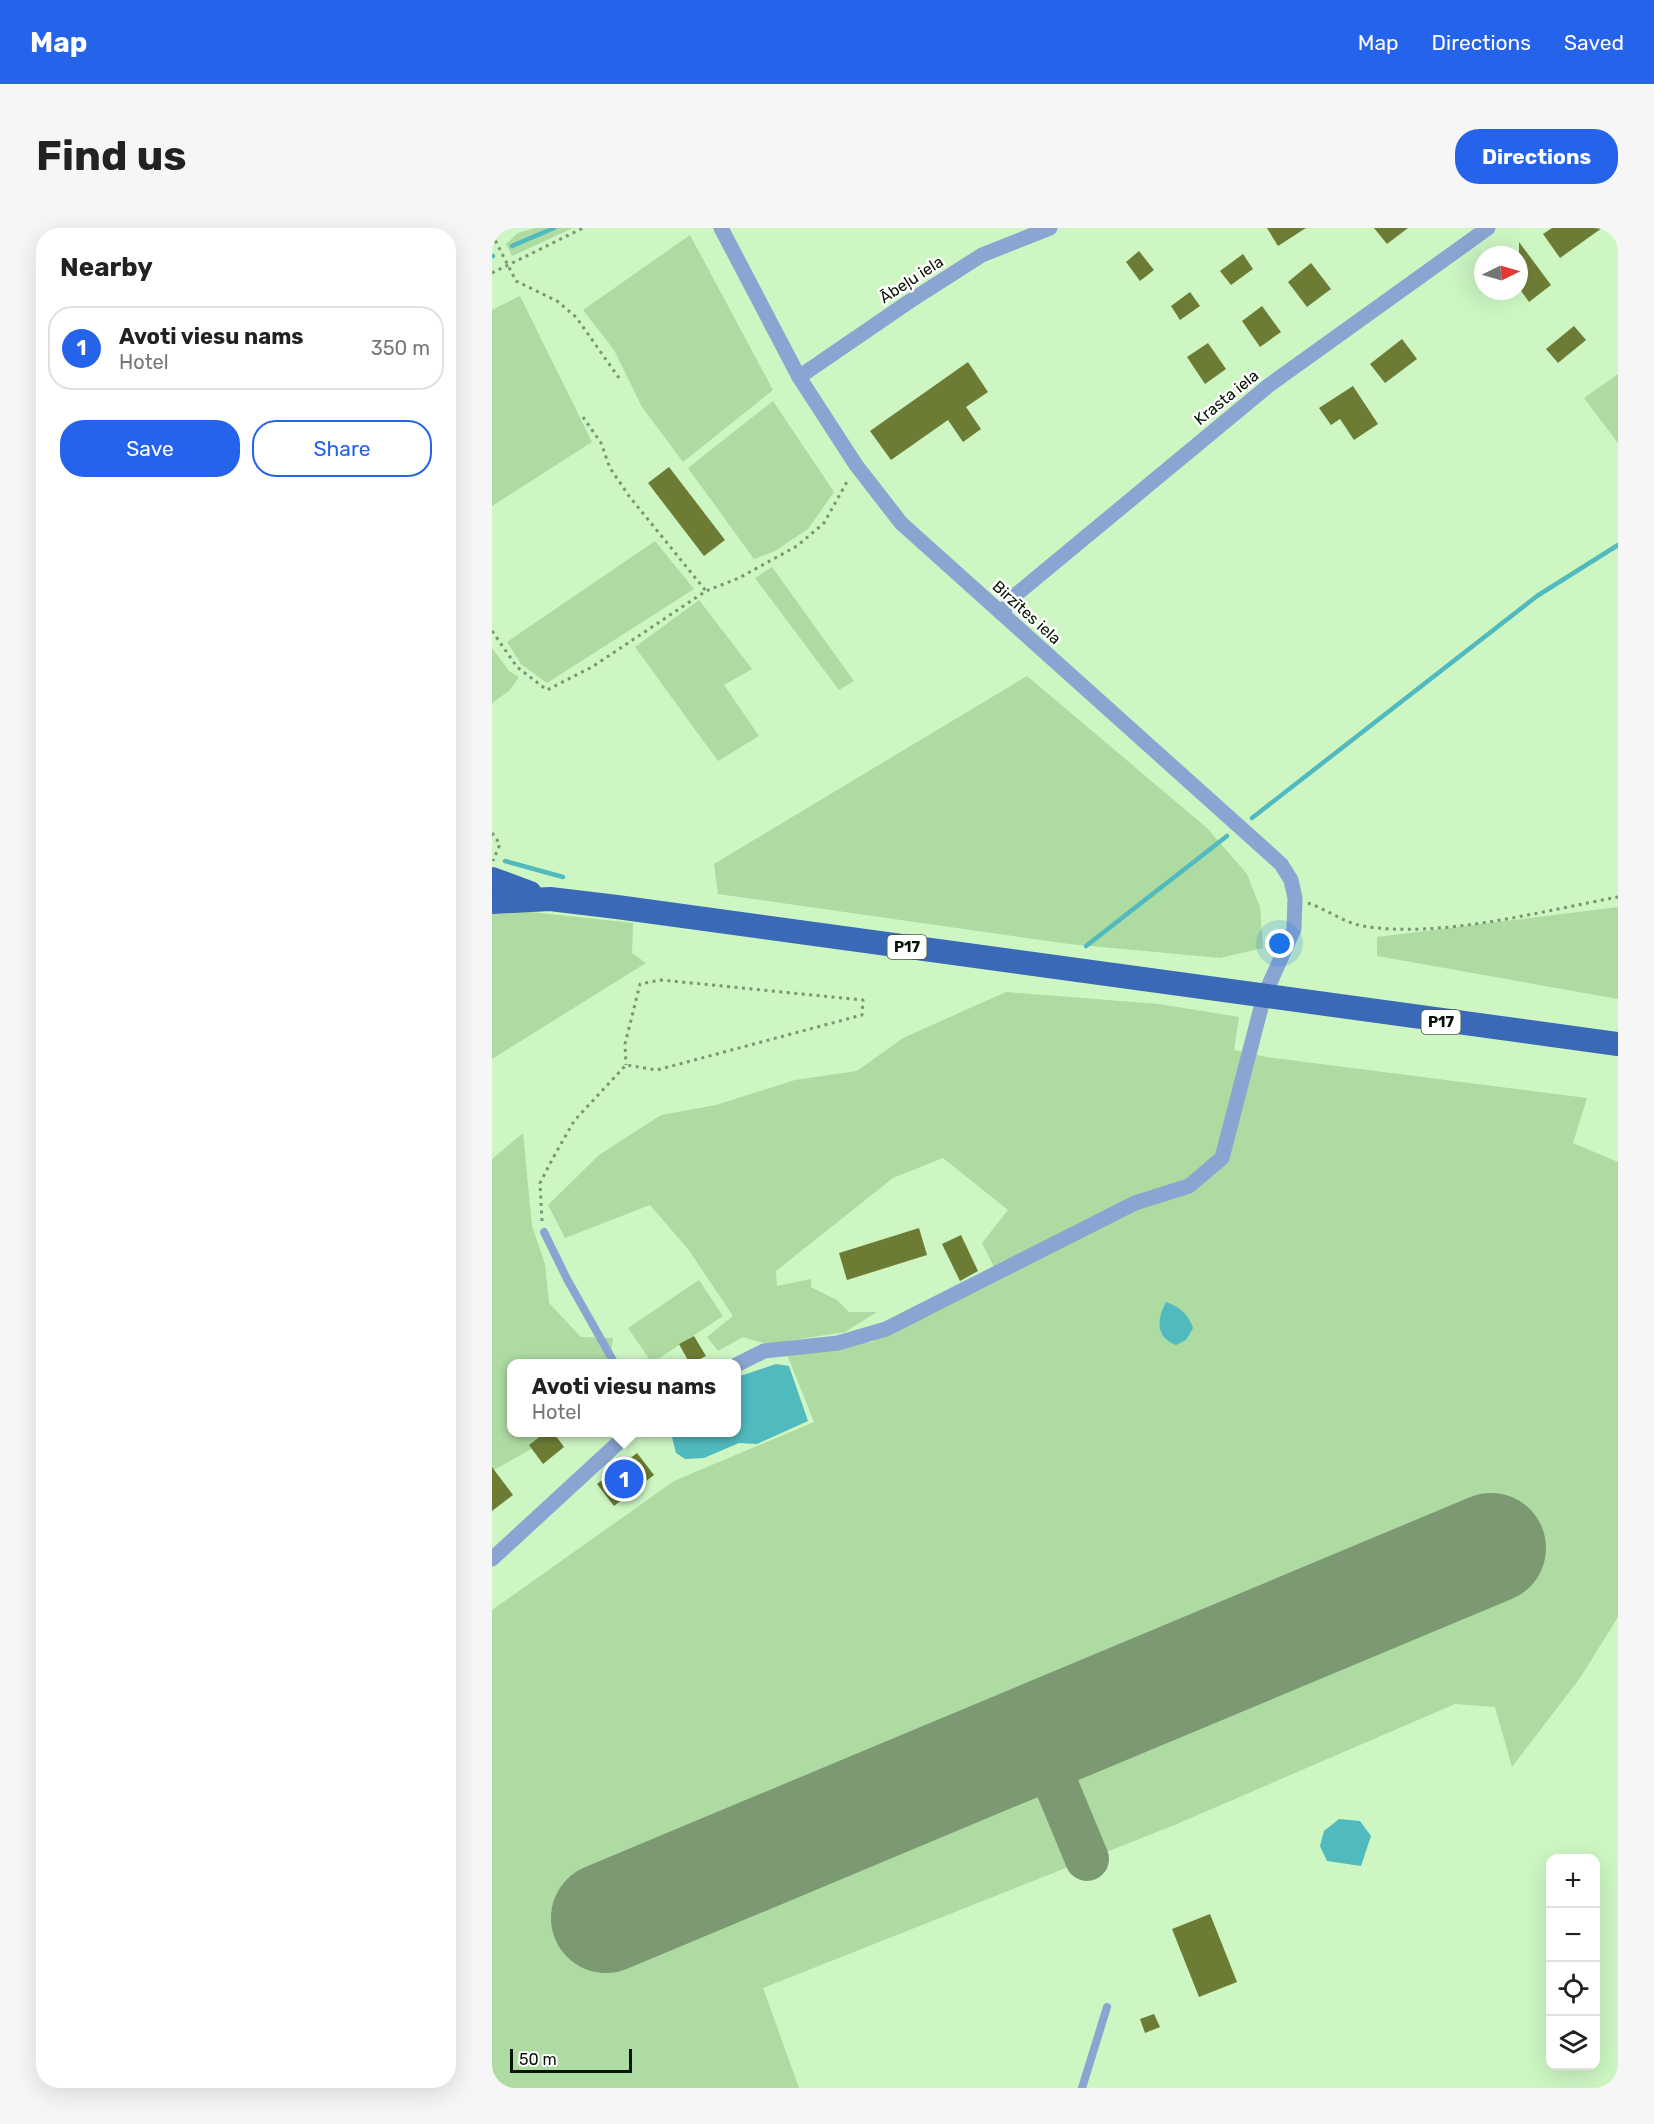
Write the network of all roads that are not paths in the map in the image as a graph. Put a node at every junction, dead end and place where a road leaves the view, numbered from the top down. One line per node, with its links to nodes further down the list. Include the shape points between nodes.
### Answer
1 (721, 228): 4 (street, Birzītes iela)
2 (1050, 228): 4 (street, Ābeļu iela, via 982,255)
3 (1488, 228): 5 (street, Krasta iela, via 1268,386 1018,593)
4 (800, 376): 5 (street, Birzītes iela, via 856,465 901,523)
5 (1001, 613): 9 (street, Birzītes iela, via 1281,864 1291,880 1295,898 1294,929)
6 (492, 879): 7 (main road, P17)
7 (550, 899): 8 (main road, P17); 9 (main road, P17)
8 (492, 902)
9 (1264, 996): 10 (main road, P17); 13 (street, Birzītes iela, via 1222,1158 1189,1186 1135,1203 886,1329 838,1343 764,1351)
10 (1618, 1044)
11 (544, 1232): 12 (lane)
12 (612, 1359)
13 (741, 1362)
14 (625, 1437): 15 (street)
15 (492, 1559)
16 (1107, 2007): 17 (lane)
17 (1082, 2088)

